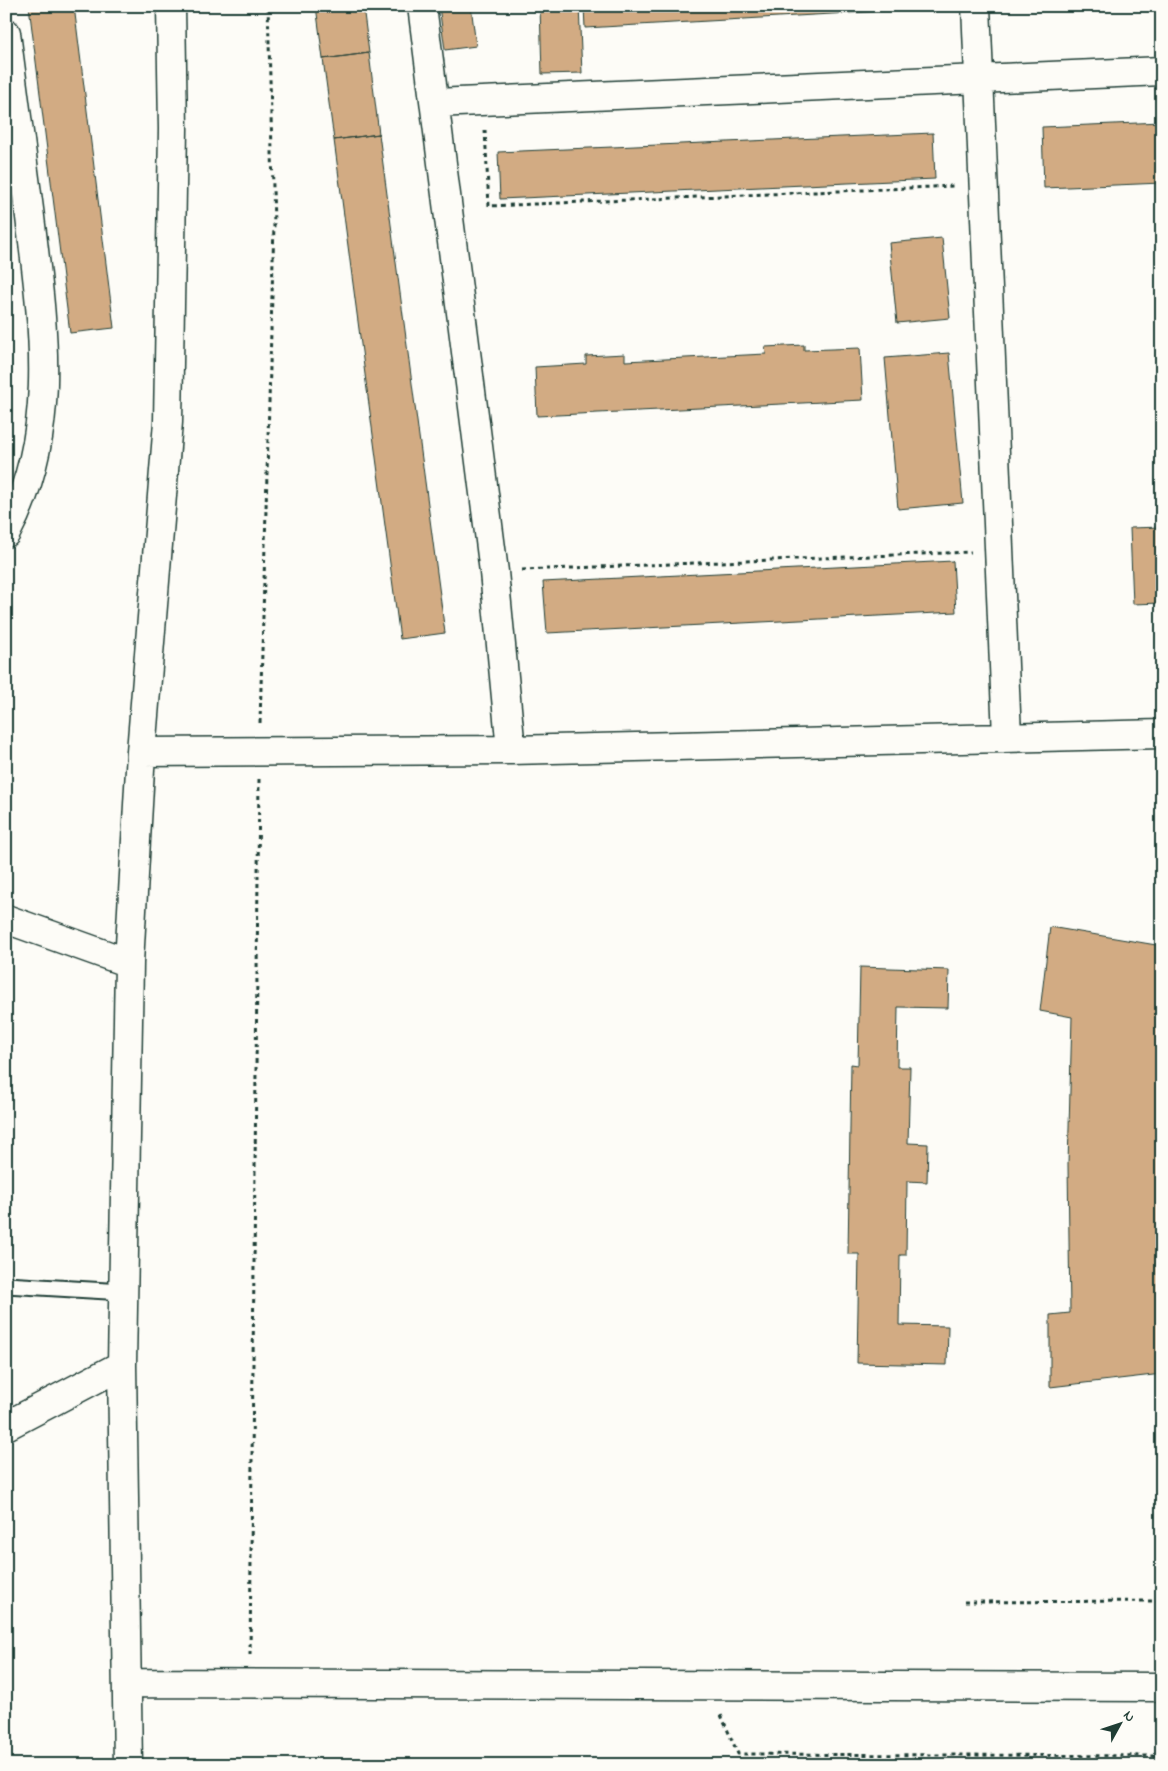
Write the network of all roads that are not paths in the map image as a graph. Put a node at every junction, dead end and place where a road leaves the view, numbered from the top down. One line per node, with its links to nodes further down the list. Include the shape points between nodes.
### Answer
1 (171, 6): 12 (street, via 173,130 168,422)
2 (422, 6): 7 (street)
3 (976, 6): 6 (street)
4 (6, 33): 8 (street, via 44,328 44,381 32,470)
5 (1162, 71): 6 (street)
6 (979, 79): 7 (street); 10 (street)
7 (435, 103): 11 (street, via 494,572)
8 (6, 533)
9 (1162, 734): 10 (street)
10 (1007, 736): 11 (street)
11 (511, 750): 12 (street)
12 (141, 752): 14 (street)
13 (6, 919): 14 (street)
14 (129, 963): 16 (street)
15 (6, 1285): 16 (lane)
16 (124, 1292): 17 (street)
17 (122, 1365): 18 (street); 19 (street)
18 (6, 1426)
19 (129, 1683): 20 (street); 21 (street)
20 (1162, 1687)
21 (128, 1765)

